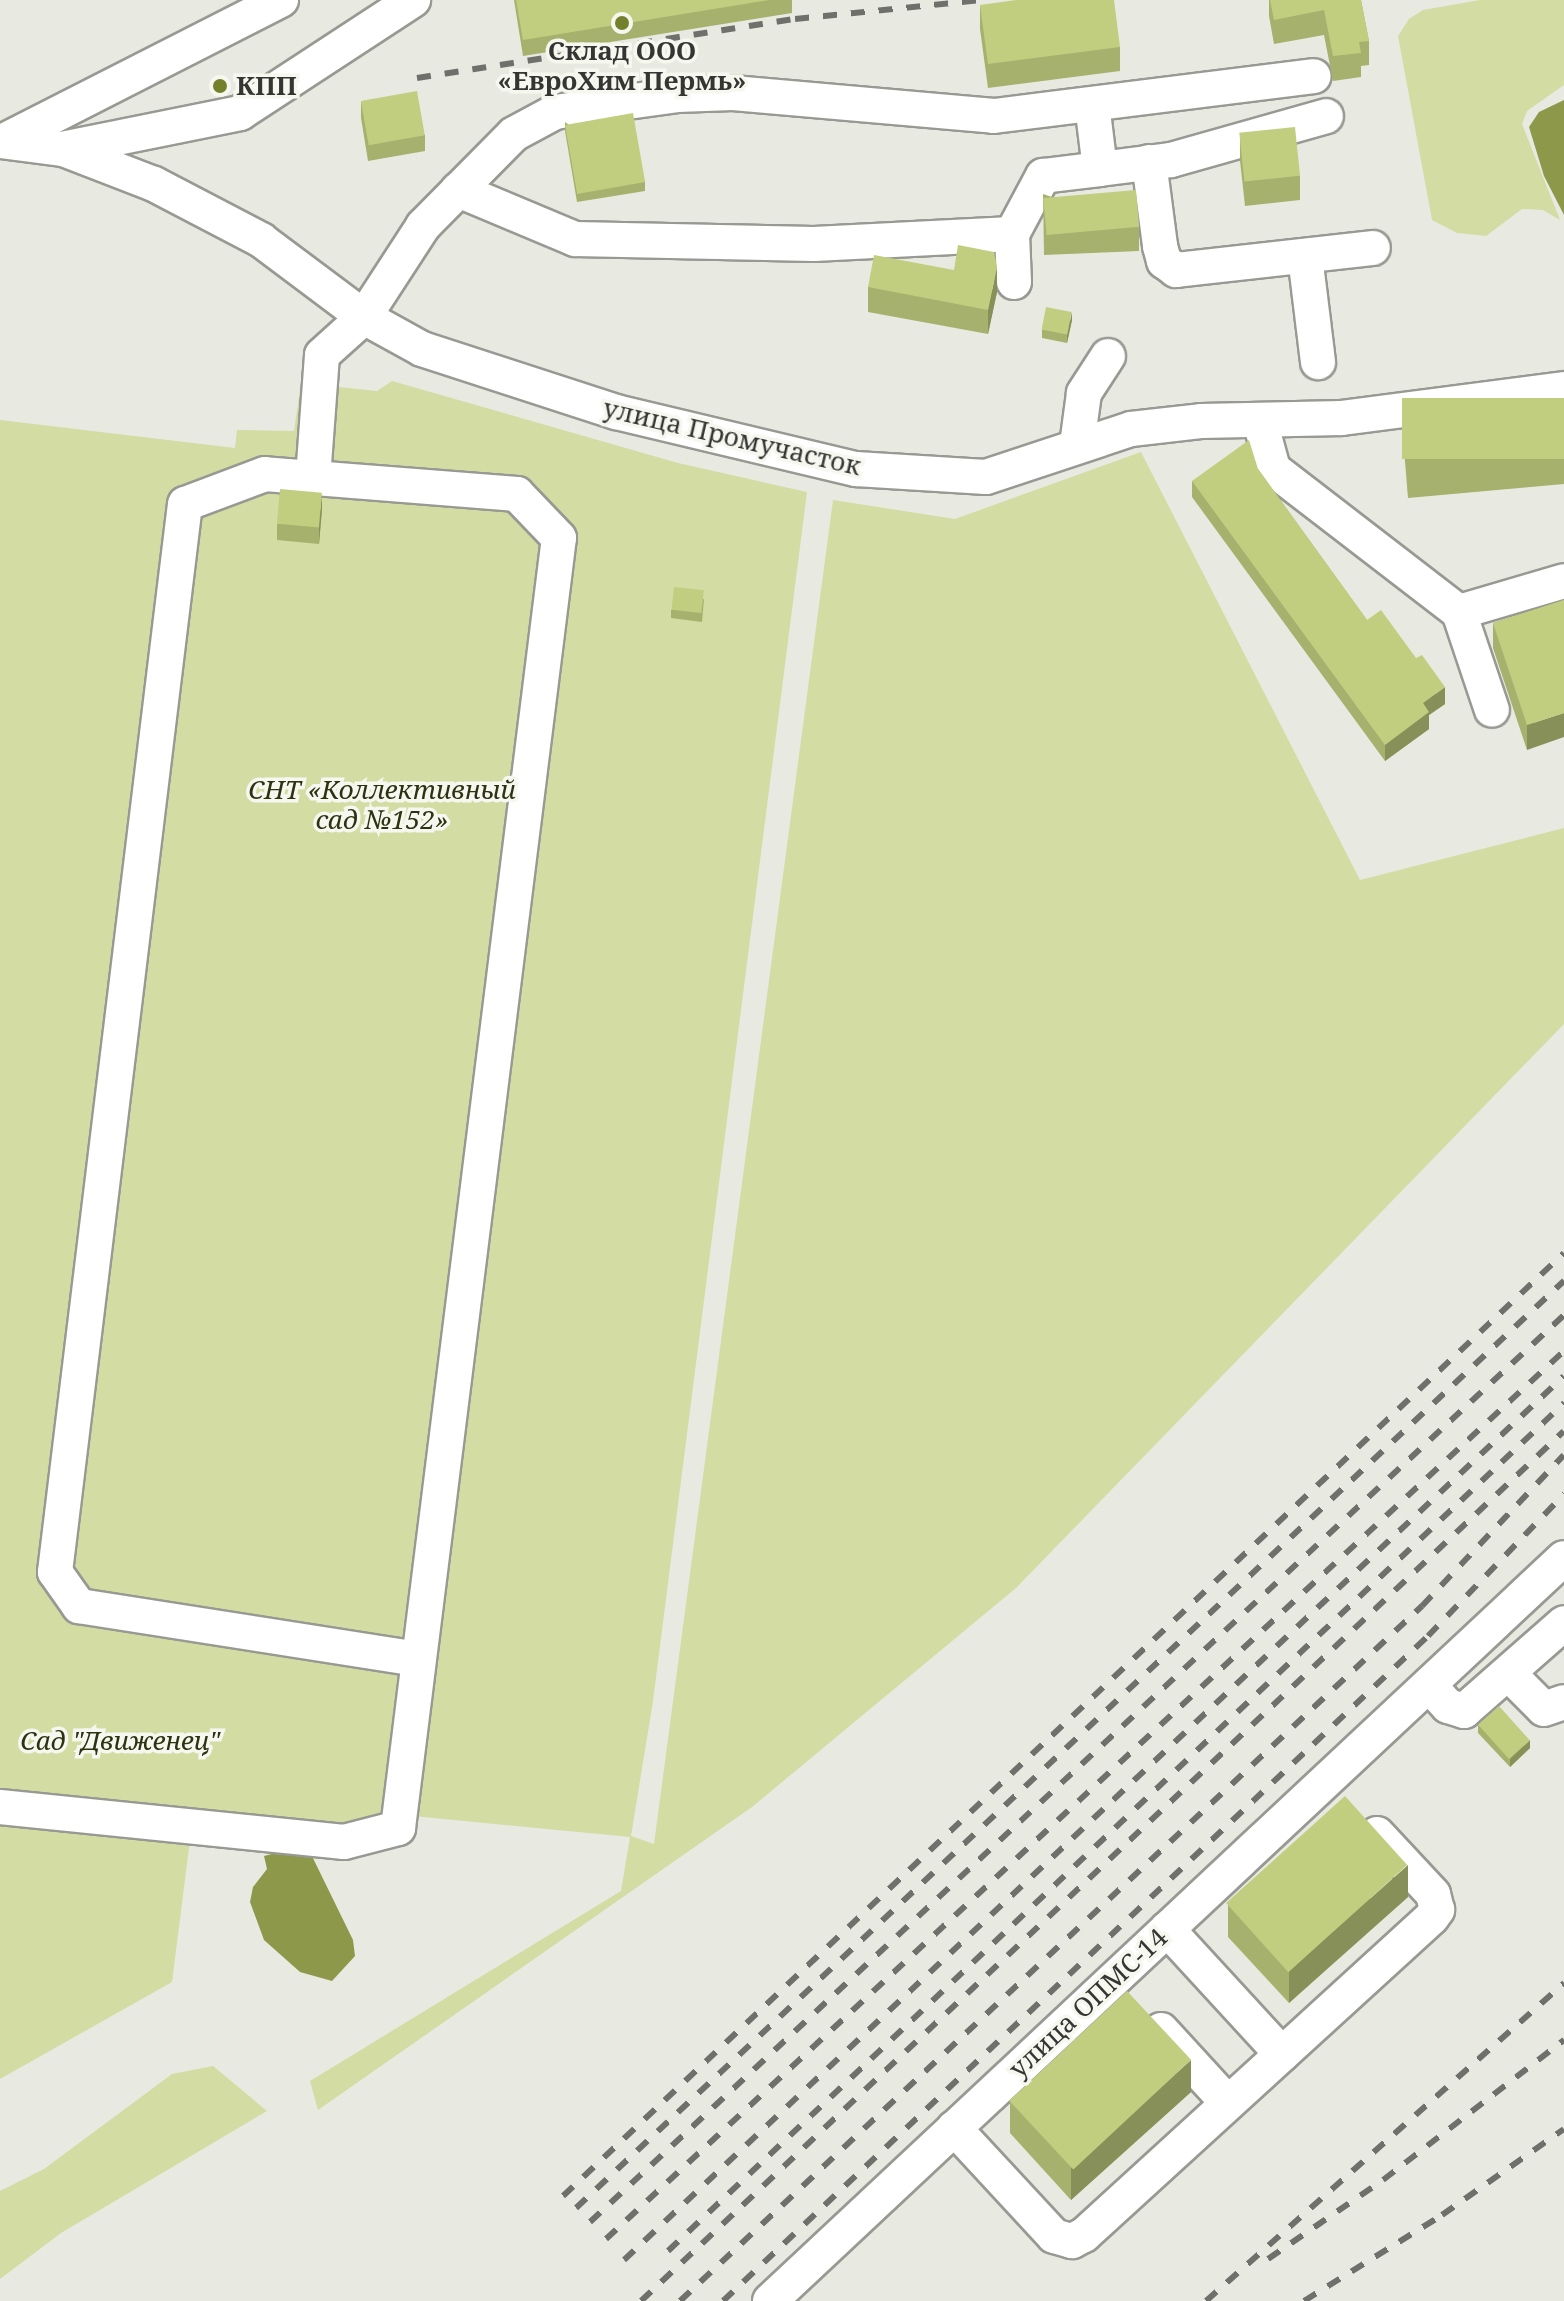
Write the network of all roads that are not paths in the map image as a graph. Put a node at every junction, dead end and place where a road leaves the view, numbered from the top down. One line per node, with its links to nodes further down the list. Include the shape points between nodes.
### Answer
1 (281, 0): 6 (street)
2 (413, 0): 7 (street, via 240,113)
3 (1314, 76): 4 (street)
4 (1092, 104): 9 (street); 10 (street, via 994,116 767,95 677,95 545,117 514,134)
5 (1326, 116): 8 (street)
6 (2, 141): 7 (street, улица Промучасток)
7 (63, 149): 15 (street, улица Промучасток, via 154,184 261,240)
8 (1149, 162): 9 (street); 13 (street, via 1160,246 1164,261 1176,270)
9 (1100, 169): 11 (street, via 1043,176)
10 (458, 190): 11 (street, via 575,239 814,244); 15 (street, via 423,226)
11 (1012, 234): 14 (street)
12 (1373, 248): 13 (street)
13 (1305, 256): 17 (street)
14 (1014, 282)
15 (364, 317): 20 (street, улица Промучасток, via 422,349 616,412 813,462 921,477 986,477); 21 (street, via 322,355)
16 (1108, 356): 20 (street, via 1084,393)
17 (1318, 362)
18 (1564, 389): 19 (street, улица Промучасток, via 1342,418)
19 (1260, 421): 20 (street, улица Промучасток, via 1167,423); 23 (street, via 1273,469)
20 (1077, 445)
21 (313, 478): 27 (street, via 517,494 559,538); 27 (street, via 265,474 185,504 55,1572 79,1606)
22 (1564, 581): 23 (street)
23 (1459, 612): 24 (street)
24 (1492, 710)
25 (1564, 1558): 29 (street, улица ОПМС-14)
26 (1564, 1623): 28 (street)
27 (416, 1659): 32 (street, via 398,1828 344,1842)
28 (1509, 1674): 29 (street, via 1464,1711); 30 (street, via 1544,1709)
29 (1418, 1696): 31 (street, улица ОПМС-14)
30 (1564, 1702)
31 (1345, 1799): 33 (street, улица ОПМС-14); 35 (street, via 1433,1894 1437,1910)
32 (0, 1807)
33 (1167, 1929): 34 (street, улица ОПМС-14); 35 (street)
34 (1114, 1979): 36 (street); 37 (street, улица ОПМС-14)
35 (1282, 2054): 36 (street)
36 (1228, 2103): 37 (street, via 1072,2241 1054,2236)
37 (954, 2128): 38 (street, улица ОПМС-14)
38 (770, 2301)

